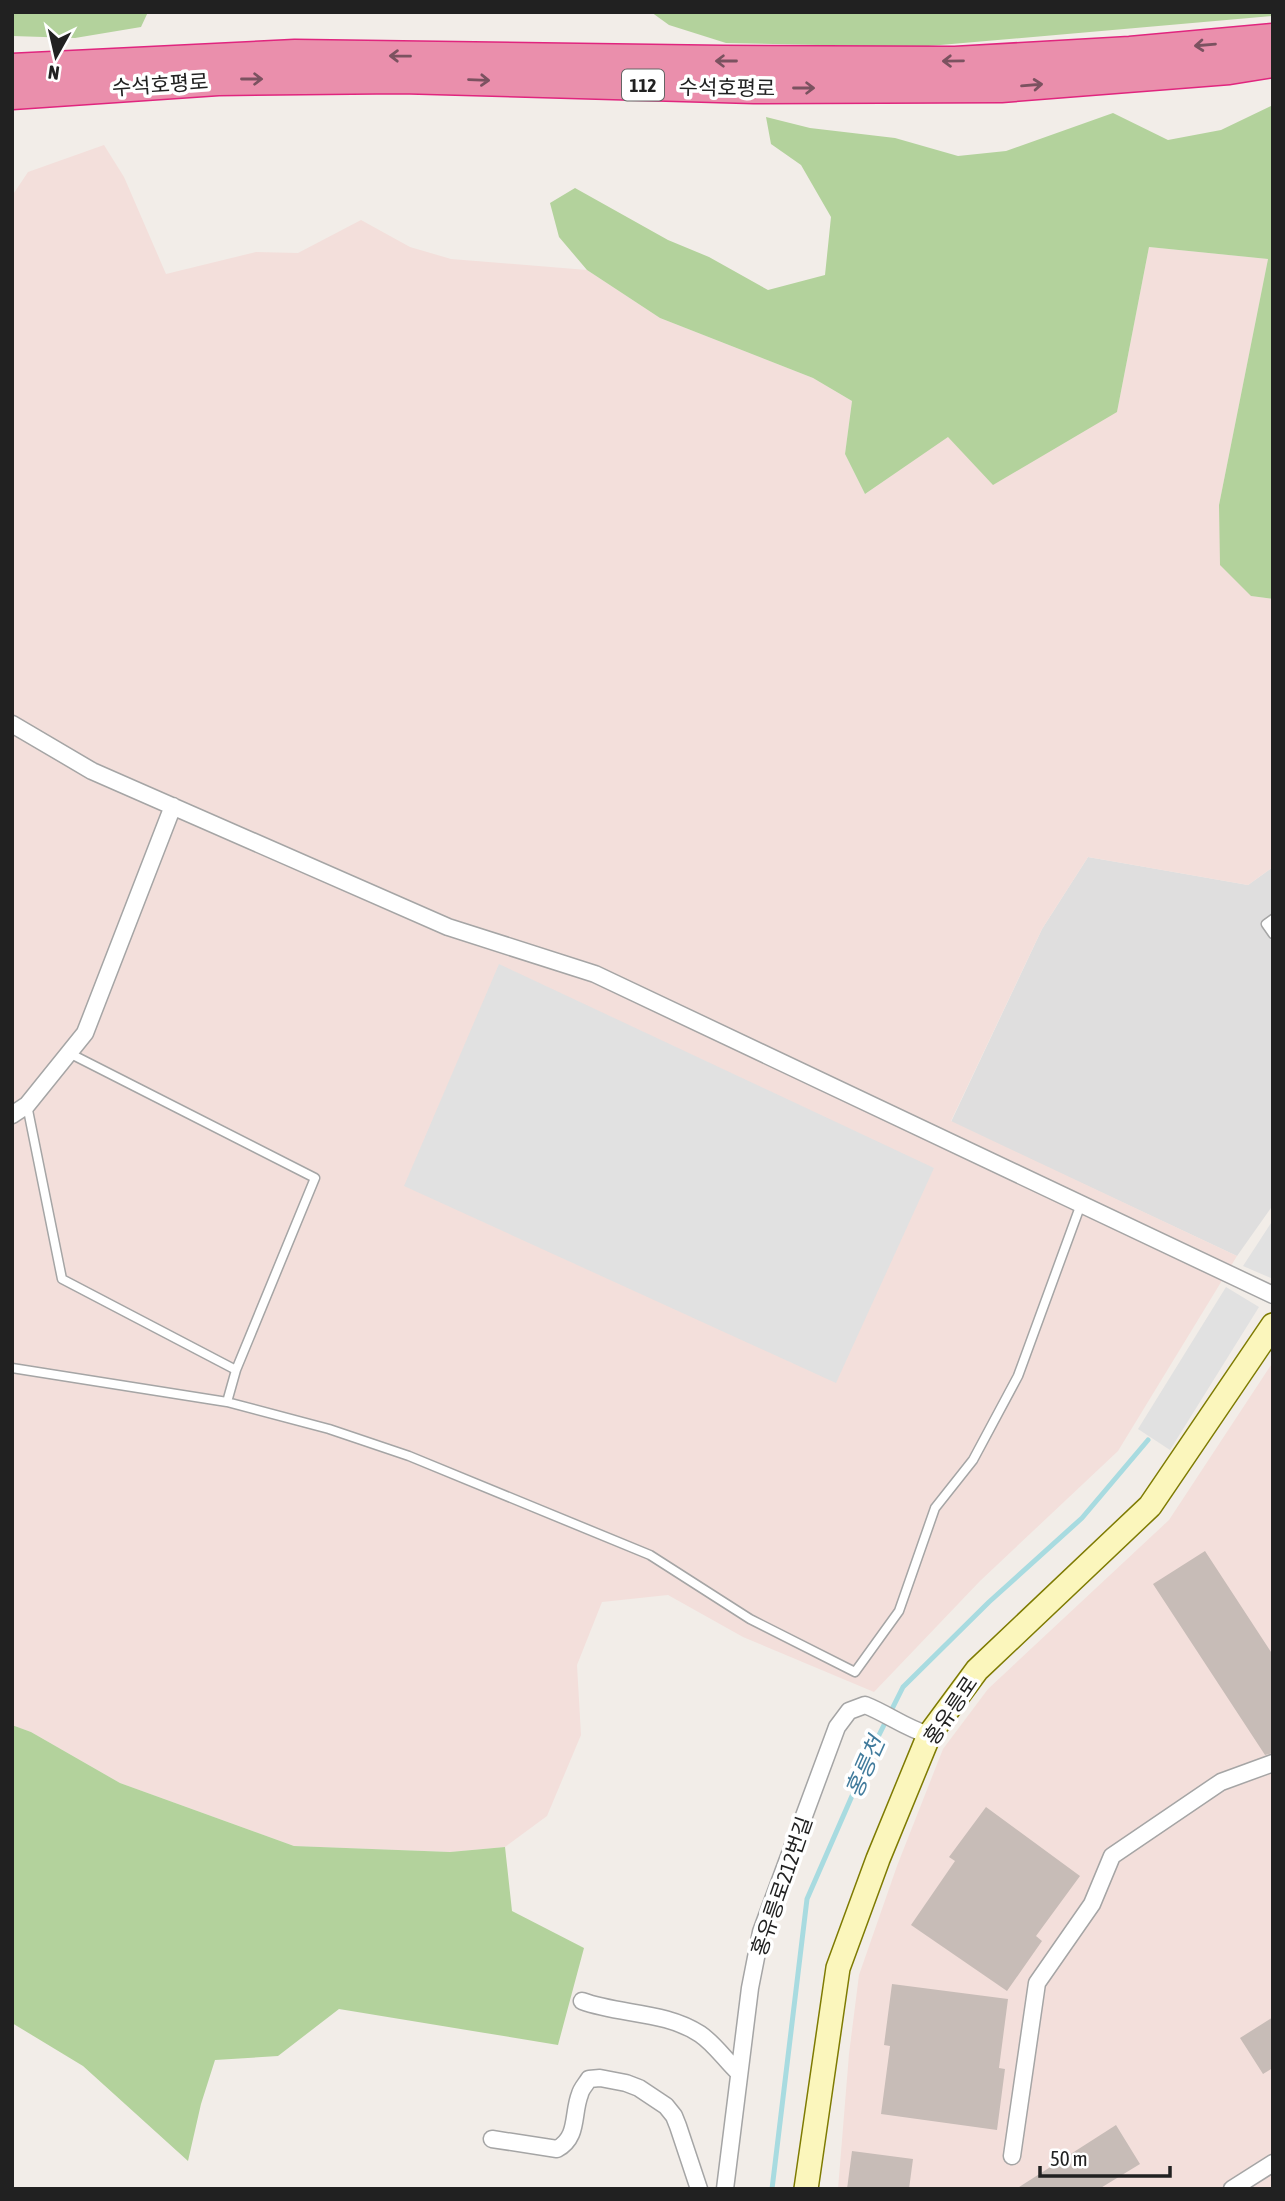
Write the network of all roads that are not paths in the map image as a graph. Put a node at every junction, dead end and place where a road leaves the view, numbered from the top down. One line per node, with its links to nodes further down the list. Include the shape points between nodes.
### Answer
1 (1273, 39): 3 (highway, 수석호평로 / 112, one-way to 3, via 955,62 295,55)
2 (1273, 62): 4 (highway, 수석호평로 / 112, one-way to 2, via 218,80 388,78 754,88 1001,88)
3 (12, 69)
4 (12, 94)
5 (12, 724): 6 (street, via 92,771)
6 (173, 807): 9 (street, via 85,1033); 12 (street, via 449,927 595,974)
7 (1273, 919): 8 (lane, via 1266,924)
8 (1273, 934)
9 (69, 1053): 10 (street); 16 (lane, via 315,1178)
10 (27, 1105): 11 (street); 16 (lane, via 62,1279)
11 (12, 1115)
12 (1081, 1204): 13 (street); 17 (lane, via 1018,1376 972,1460 935,1508 899,1611 855,1672 750,1619 650,1555 410,1456)
13 (1272, 1295)
14 (1273, 1325): 18 (street, 홍유릉로, via 1150,1506 977,1670)
15 (12, 1368): 17 (lane)
16 (236, 1370): 17 (lane)
17 (227, 1402)
18 (929, 1735): 21 (street, 홍유릉로212번길, via 865,1705 843,1717 837,1727 761,1932); 27 (street, 홍유릉로, via 838,1968)
19 (1273, 1763): 23 (street, via 1221,1782 1112,1856 1092,1904 1037,1983)
20 (582, 2001): 21 (street, via 688,2028)
21 (739, 2073): 26 (street, 홍유릉로212번길)
22 (492, 2139): 25 (street, via 557,2149 571,2135 580,2092 589,2080 600,2077 626,2083 657,2098 674,2116)
23 (1012, 2156)
24 (1273, 2163): 28 (street)
25 (699, 2189)
26 (725, 2189)
27 (806, 2189)
28 (1233, 2189)

